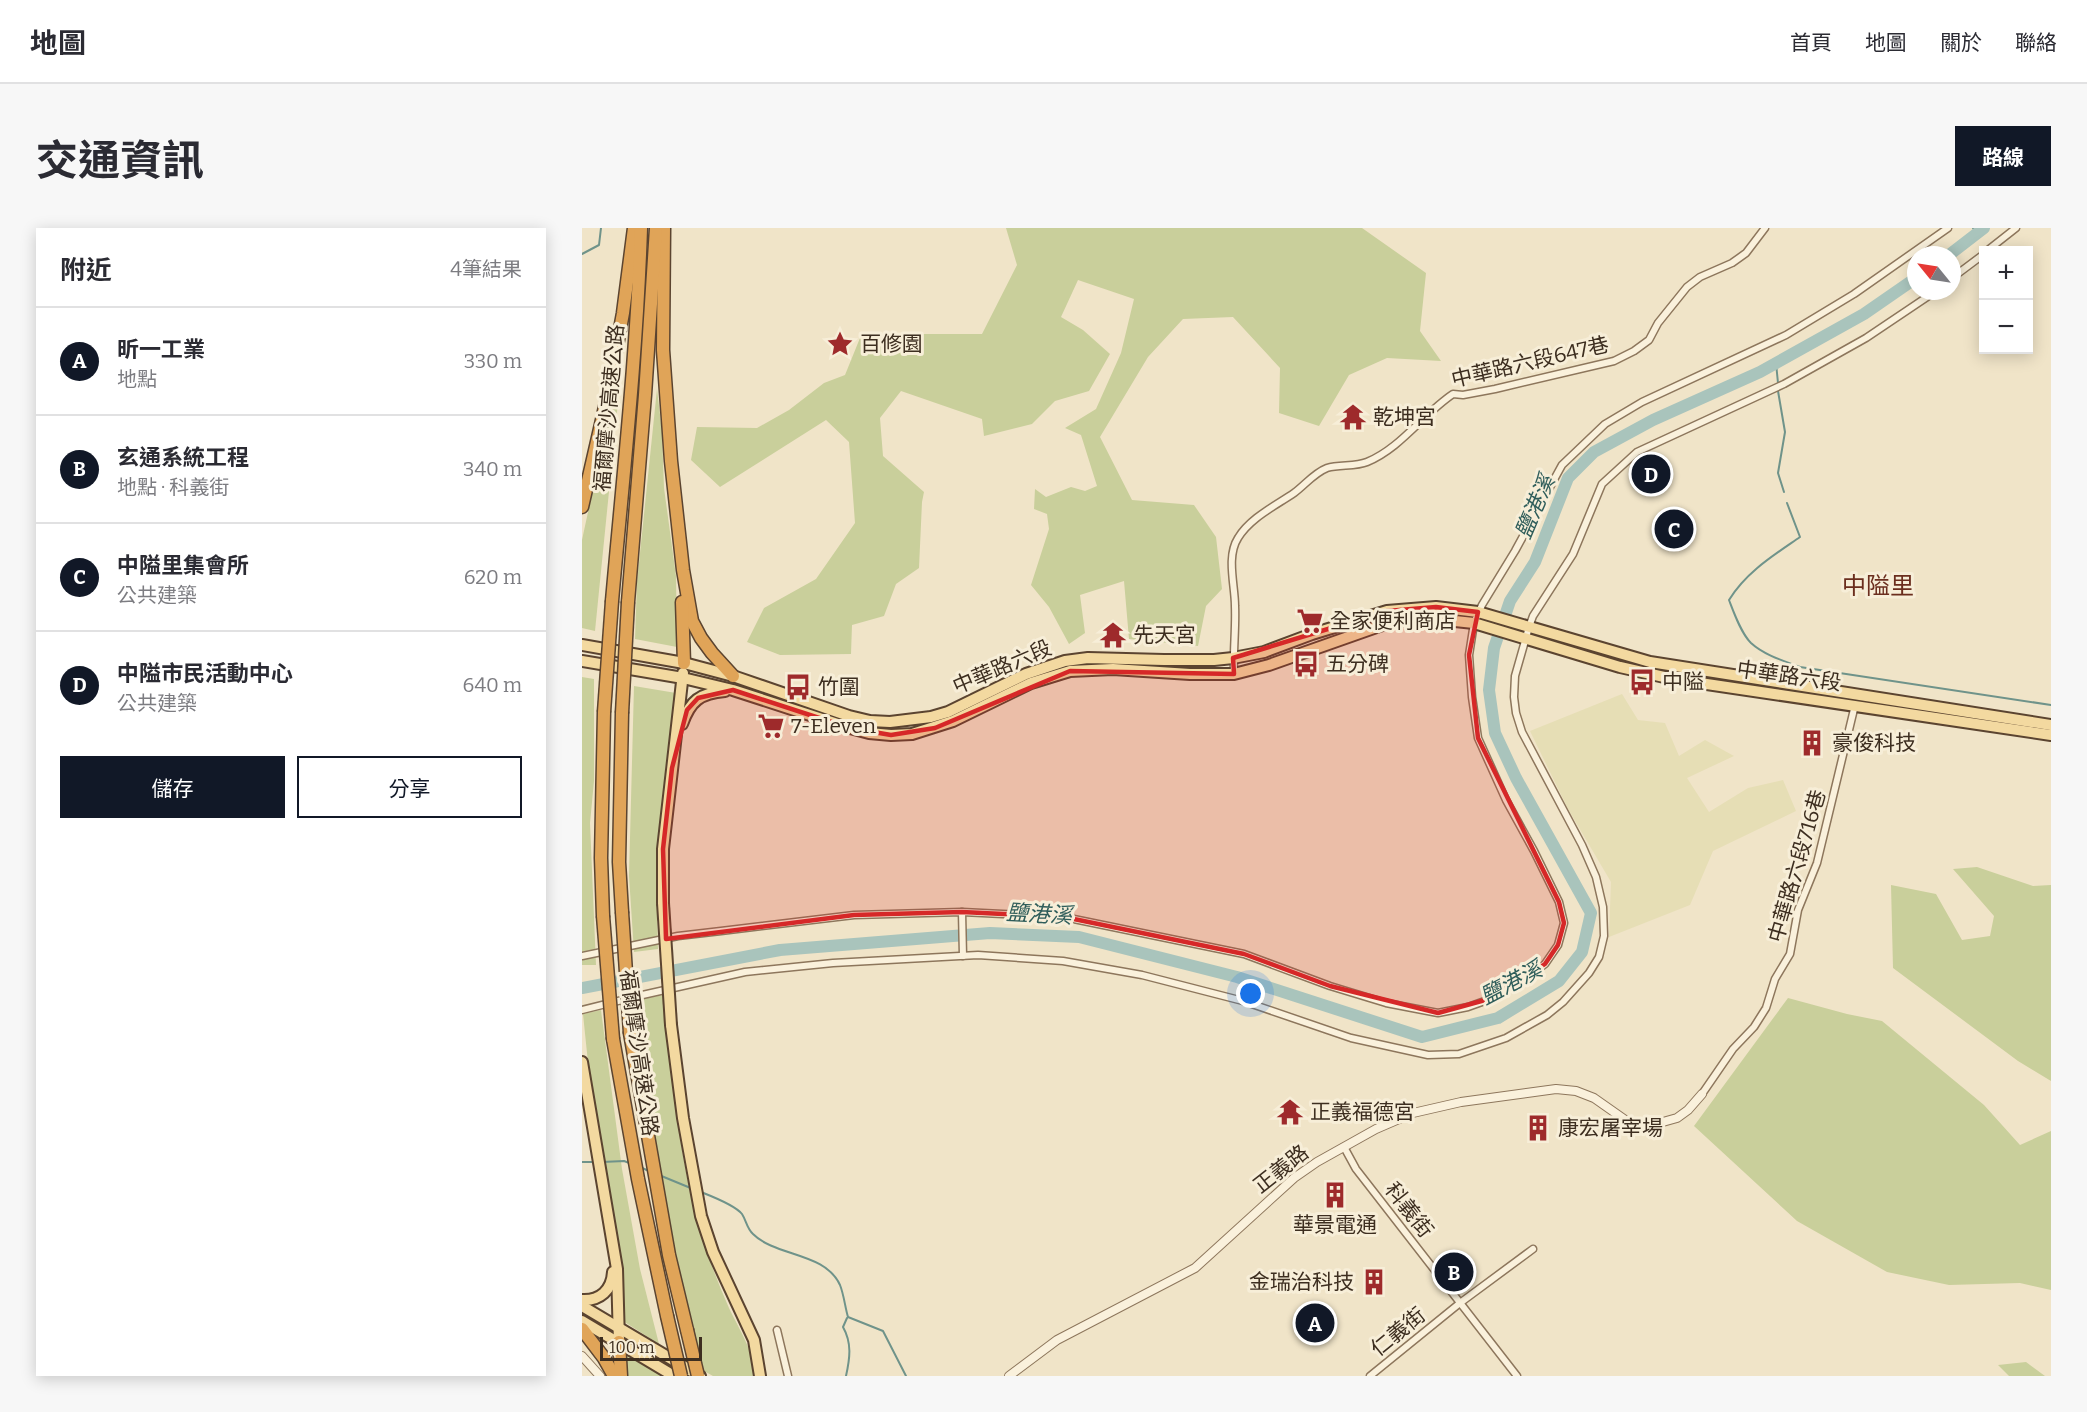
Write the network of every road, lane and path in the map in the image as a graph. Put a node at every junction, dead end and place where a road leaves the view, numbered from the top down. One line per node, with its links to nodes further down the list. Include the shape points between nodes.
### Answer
1 (634, 228): 12 (highway, via 621,325)
2 (641, 228): 53 (highway, 福爾摩沙高速公路, bridge, via 604,712 603,916 613,1039)
3 (656, 228): 54 (highway, 福爾摩沙高速公路, bridge, via 628,602 619,862 630,1033 669,1255)
4 (664, 228): 13 (highway, via 663,350)
5 (1765, 228): 19 (street, 中華路六段647巷, via 1746,253 1687,287 1649,340 1634,351 1614,361 1463,395 1452,394 1387,450 1366,463 1318,472 1265,512 1245,529 1233,548)
6 (1948, 228): 14 (street, via 1854,294 1786,335 1642,402 1605,424 1562,465)
7 (2016, 228): 8 (street)
8 (1993, 246)
9 (1979, 257): 10 (street)
10 (1961, 271)
11 (1922, 300): 16 (street, via 1866,338 1784,384 1636,452 1602,484 1573,554)
12 (582, 507)
13 (683, 570): 21 (highway); 23 (highway, via 692,621 712,653)
14 (1478, 612): 15 (street); 16 (main road, 中華路六段); 19 (main road, 中華路六段, via 1437,607 1387,611 1264,652)
15 (1474, 623): 17 (main road, 中華路六段); 22 (main road, 中華路六段, via 1426,618 1391,622); 30 (street, via 1469,655 1478,738 1558,902 1564,923 1558,945 1545,964 1496,997 1438,1012 1386,1003 1244,954 1064,917)
16 (1529, 627): 17 (street); 26 (main road, 中華路六段, via 1650,662)
17 (1525, 638): 26 (main road, 中華路六段, via 1650,674); 32 (street, via 1515,676 1516,713 1532,753 1596,877 1604,936 1599,957 1563,1002 1506,1038 1459,1054 1428,1055 1351,1038 1242,1001 1142,975 1063,961)
18 (582, 645): 21 (main road, 中華路六段)
19 (1233, 658): 22 (street, 中華路六段647巷); 23 (main road, 中華路六段, via 1065,661 1026,674 948,712 890,722 849,716)
20 (582, 661): 24 (main road, 中華路六段)
21 (684, 663): 23 (main road, 中華路六段); 24 (main road)
22 (1234, 674): 25 (main road, 中華路六段, via 1070,671 1031,683 935,728 891,735 850,728)
23 (733, 676)
24 (683, 678): 25 (main road, 中華路六段); 29 (main road)
25 (733, 690): 29 (main road, via 698,698 687,710)
26 (1856, 700): 27 (main road, 中華路六段); 28 (main road, 中華路六段); 35 (street, 中華路六段716巷, via 1816,863 1798,910 1790,954 1754,1028 1733,1049)
27 (2051, 725)
28 (2051, 735)
29 (672, 768): 47 (main road, bridge, via 663,849 663,903 671,1025 683,1119 701,1216)
30 (962, 912): 31 (street, via 854,915 678,936); 32 (street)
31 (582, 956)
32 (963, 956): 33 (street, via 745,972)
33 (582, 1010)
34 (582, 1062): 37 (main road)
35 (1702, 1094): 36 (street, 正義路, via 1677,1118 1645,1127 1631,1124 1594,1098 1576,1091 1556,1089 1461,1102 1413,1113)
36 (1344, 1147): 40 (street, 科義街, via 1356,1169); 58 (street, 正義路, via 1294,1178 1195,1268 1056,1340)
37 (610, 1227): 39 (main road, via 612,1279 606,1292); 43 (main road, via 617,1269)
38 (1533, 1249): 40 (street, 仁義街)
39 (582, 1300)
40 (1460, 1303): 59 (street, 仁義街); 60 (street, 科義街)
41 (582, 1305): 43 (main road)
42 (582, 1321): 46 (main road)
43 (619, 1326): 46 (main road); 54 (main road)
44 (582, 1329): 50 (highway)
45 (777, 1330): 57 (street)
46 (619, 1342): 51 (highway); 52 (main road)
47 (754, 1344): 55 (main road); 56 (main road)
48 (582, 1356): 49 (street)
49 (600, 1376)
50 (614, 1376)
51 (621, 1376)
52 (674, 1376)
53 (681, 1376)
54 (699, 1376)
55 (760, 1376)
56 (765, 1376)
57 (788, 1376)
58 (1009, 1376)
59 (1370, 1376)
60 (1517, 1376)

